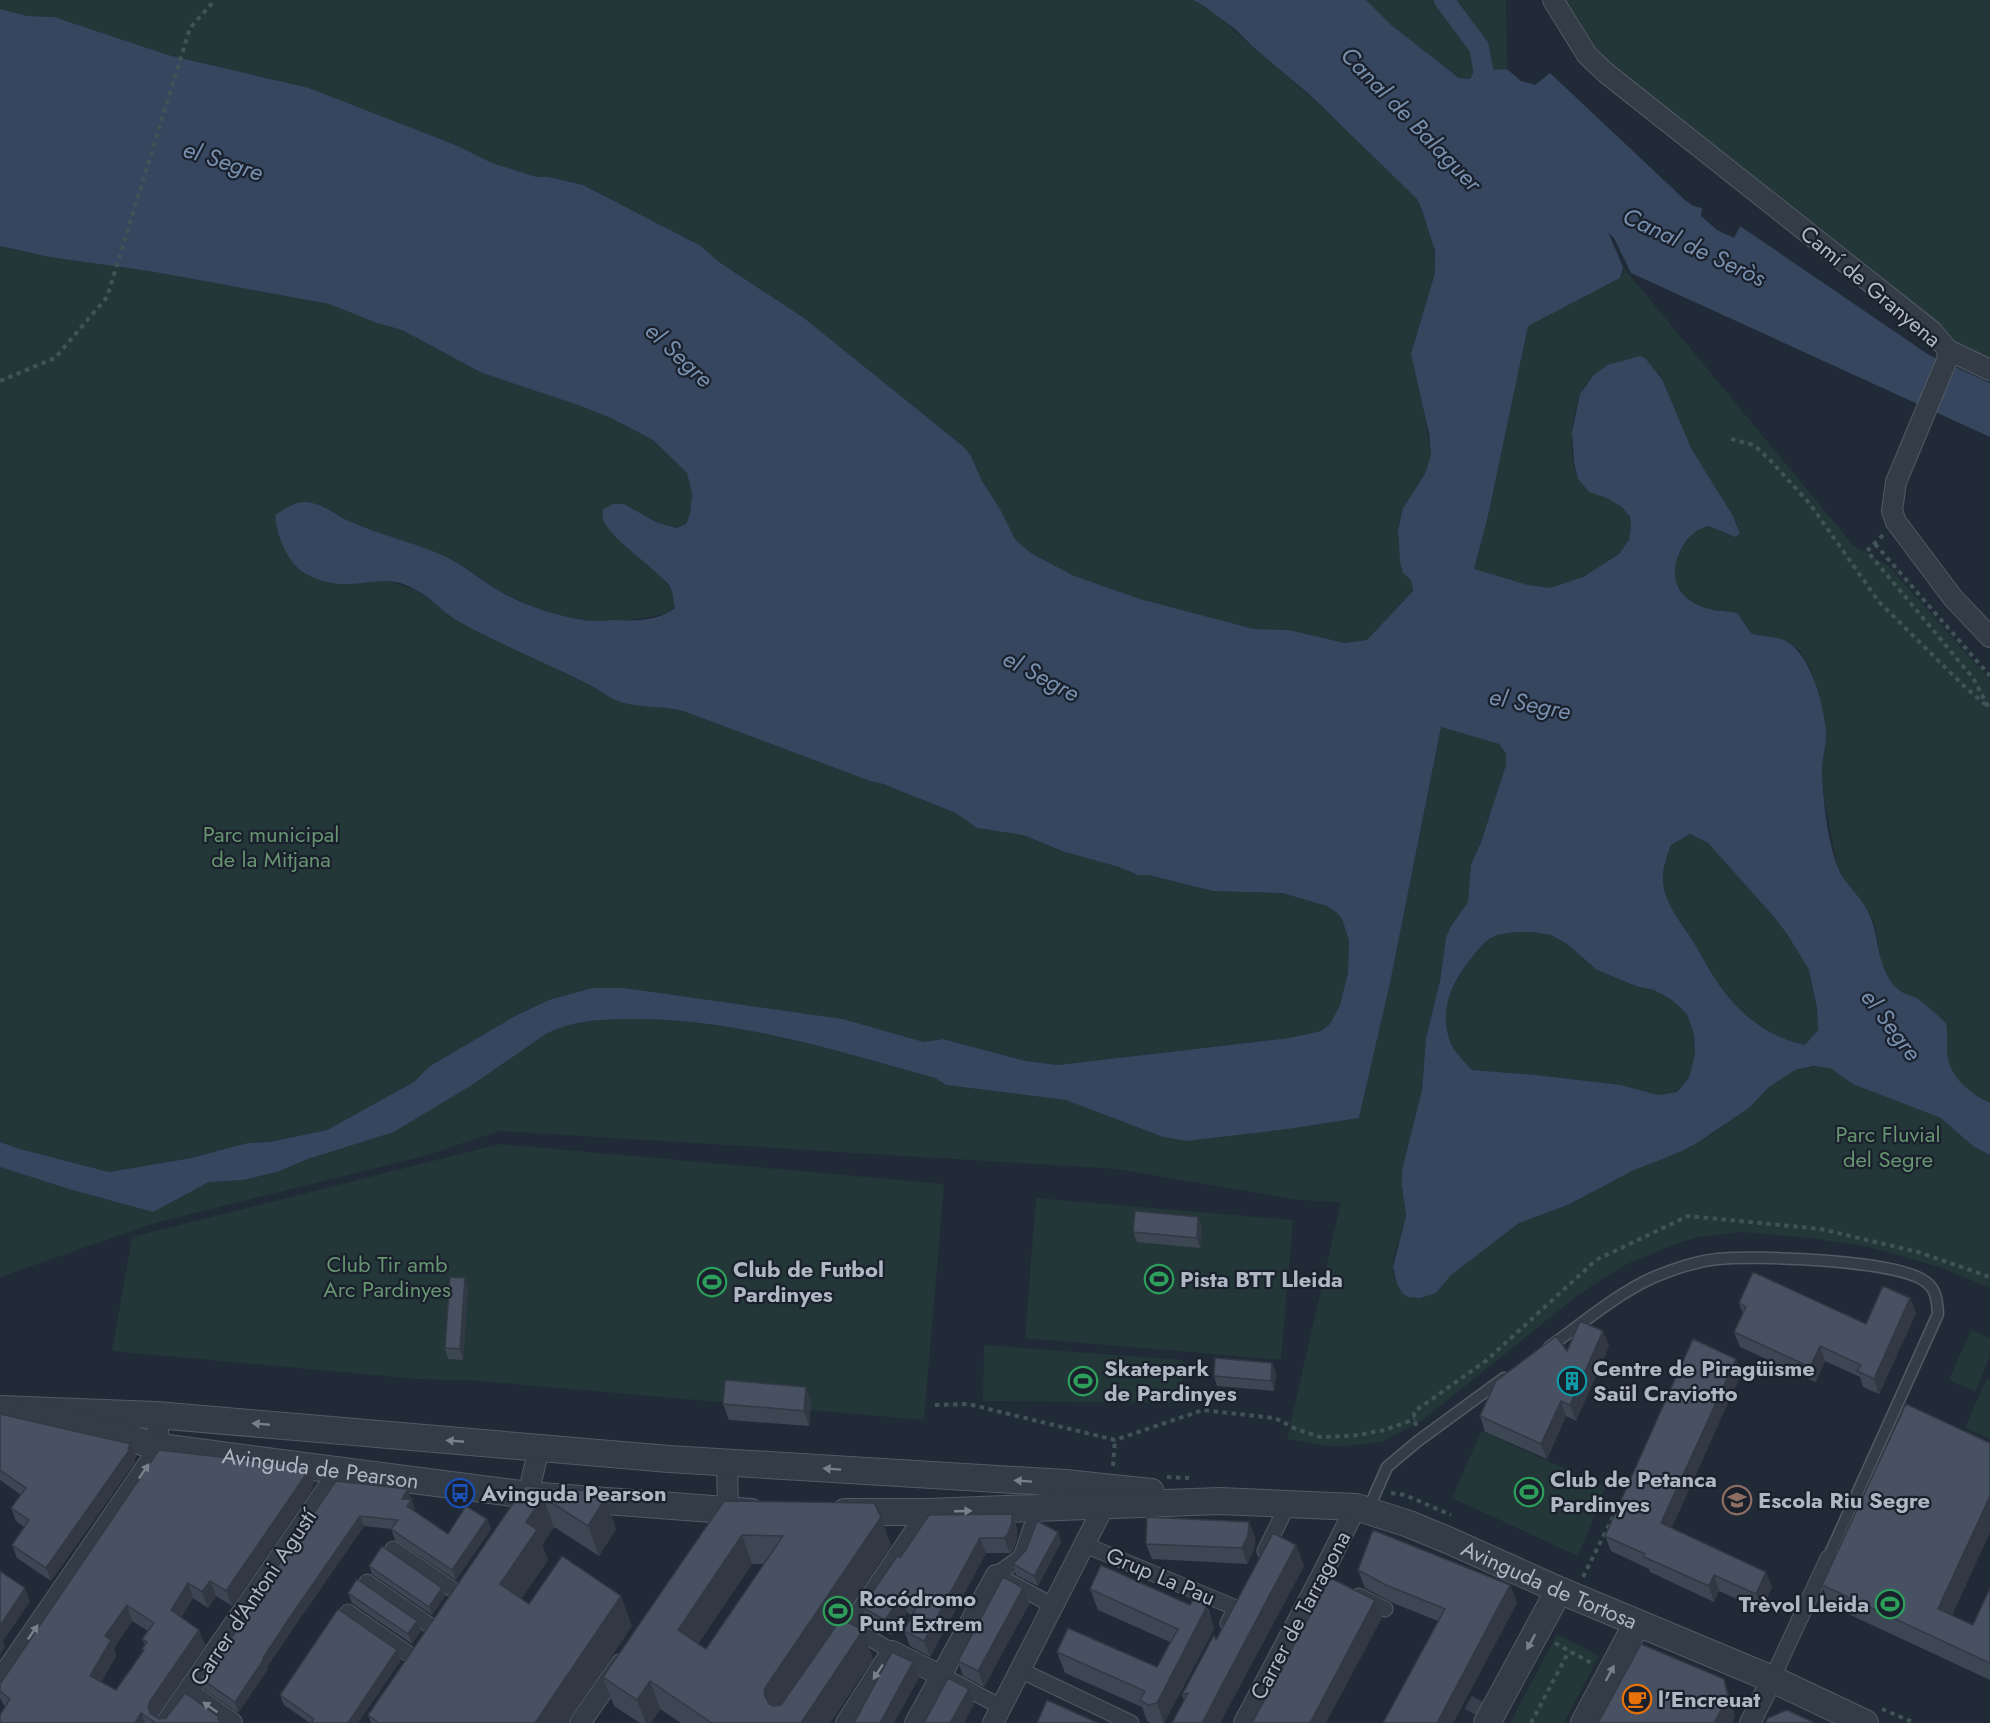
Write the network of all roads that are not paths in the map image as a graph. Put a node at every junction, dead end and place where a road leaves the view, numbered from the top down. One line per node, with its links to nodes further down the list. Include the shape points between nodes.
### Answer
1 (1553, 0): 2 (street, Camí de Granyena, via 1587,55 1606,74 1932,331)
2 (1947, 355): 3 (street); 4 (street, Camí de Granyena, via 1896,482 1892,511 1896,522 1953,598)
3 (1990, 370)
4 (1990, 637)
5 (1536, 1356): 29 (lane, via 1652,1278 1716,1259 1839,1261 1893,1270 1928,1283 1937,1296 1938,1314)
6 (1517, 1369): 20 (lane, via 1387,1467)
7 (0, 1409): 8 (street, Avinguda de Pearson)
8 (27, 1410): 9 (street, Avinguda de Pearson); 10 (street, Avinguda de Pearson)
9 (156, 1415): 10 (street); 11 (street, Avinguda de Pearson, one-way to 9)
10 (160, 1447): 13 (street, Avinguda de Pearson); 51 (street, one-way to 10)
11 (539, 1448): 12 (street, Avinguda de Pearson); 17 (street)
12 (727, 1462): 14 (street, Avinguda de Pearson, one-way to 12); 21 (street)
13 (340, 1470): 17 (street, Avinguda de Pearson); 53 (street, Carrer d'Antoni Agustí)
14 (912, 1474): 15 (street, Avinguda de Pearson); 24 (street, via 922,1492)
15 (962, 1477): 16 (street, Avinguda de Pearson, one-way to 15); 24 (street)
16 (1109, 1487): 18 (street, Avinguda de Tortosa, via 1219,1501); 19 (street); 27 (street)
17 (528, 1495): 21 (street, Avinguda de Pearson); 25 (street)
18 (1288, 1504): 20 (street, Avinguda de Tortosa); 30 (street)
19 (1038, 1508): 24 (street, one-way to 19); 31 (street, via 1021,1557)
20 (1362, 1509): 34 (street, Carrer de Tarragona); 35 (street, Avinguda de Tortosa, via 1419,1528)
21 (728, 1511): 22 (street, Avinguda de Pearson); 26 (street)
22 (773, 1512)
23 (817, 1512): 24 (street)
24 (917, 1512): 41 (street)
25 (513, 1517)
26 (711, 1536)
27 (1085, 1545): 37 (street); 43 (street, Grup La Pau, via 1239,1603)
28 (393, 1549): 36 (street)
29 (1828, 1558): 52 (street)
30 (1257, 1566)
31 (996, 1575): 37 (street); 49 (street)
32 (474, 1576): 36 (street)
33 (368, 1582): 42 (street)
34 (1332, 1582): 38 (street); 61 (street, Carrer de Tarragona)
35 (1567, 1594): 40 (street, Avinguda de Tortosa); 62 (street, one-way to 62, via 1536,1633)
36 (461, 1595): 42 (street)
37 (1054, 1606): 48 (street)
38 (1385, 1609)
39 (348, 1612): 47 (street)
40 (1637, 1623): 52 (street, Avinguda de Tortosa); 63 (street, one-way to 40)
41 (850, 1627): 45 (street); 46 (street)
42 (438, 1631): 47 (street)
43 (1219, 1639)
44 (632, 1648): 57 (street)
45 (892, 1651): 49 (street); 58 (street, one-way to 58)
46 (828, 1659)
47 (418, 1660): 50 (street)
48 (1020, 1670): 54 (street); 60 (street)
49 (940, 1675): 54 (street); 59 (street)
50 (407, 1678)
51 (0, 1680)
52 (1772, 1680): 64 (street); 65 (street, Avinguda de Tortosa)
53 (188, 1692): 55 (street, Carrer d'Antoni Agustí); 56 (street, one-way to 53)
54 (997, 1715)
55 (166, 1723)
56 (232, 1723)
57 (580, 1723)
58 (846, 1723)
59 (915, 1723)
60 (1131, 1723)
61 (1244, 1723)
62 (1487, 1723)
63 (1584, 1723)
64 (1750, 1723)
65 (1865, 1723)

